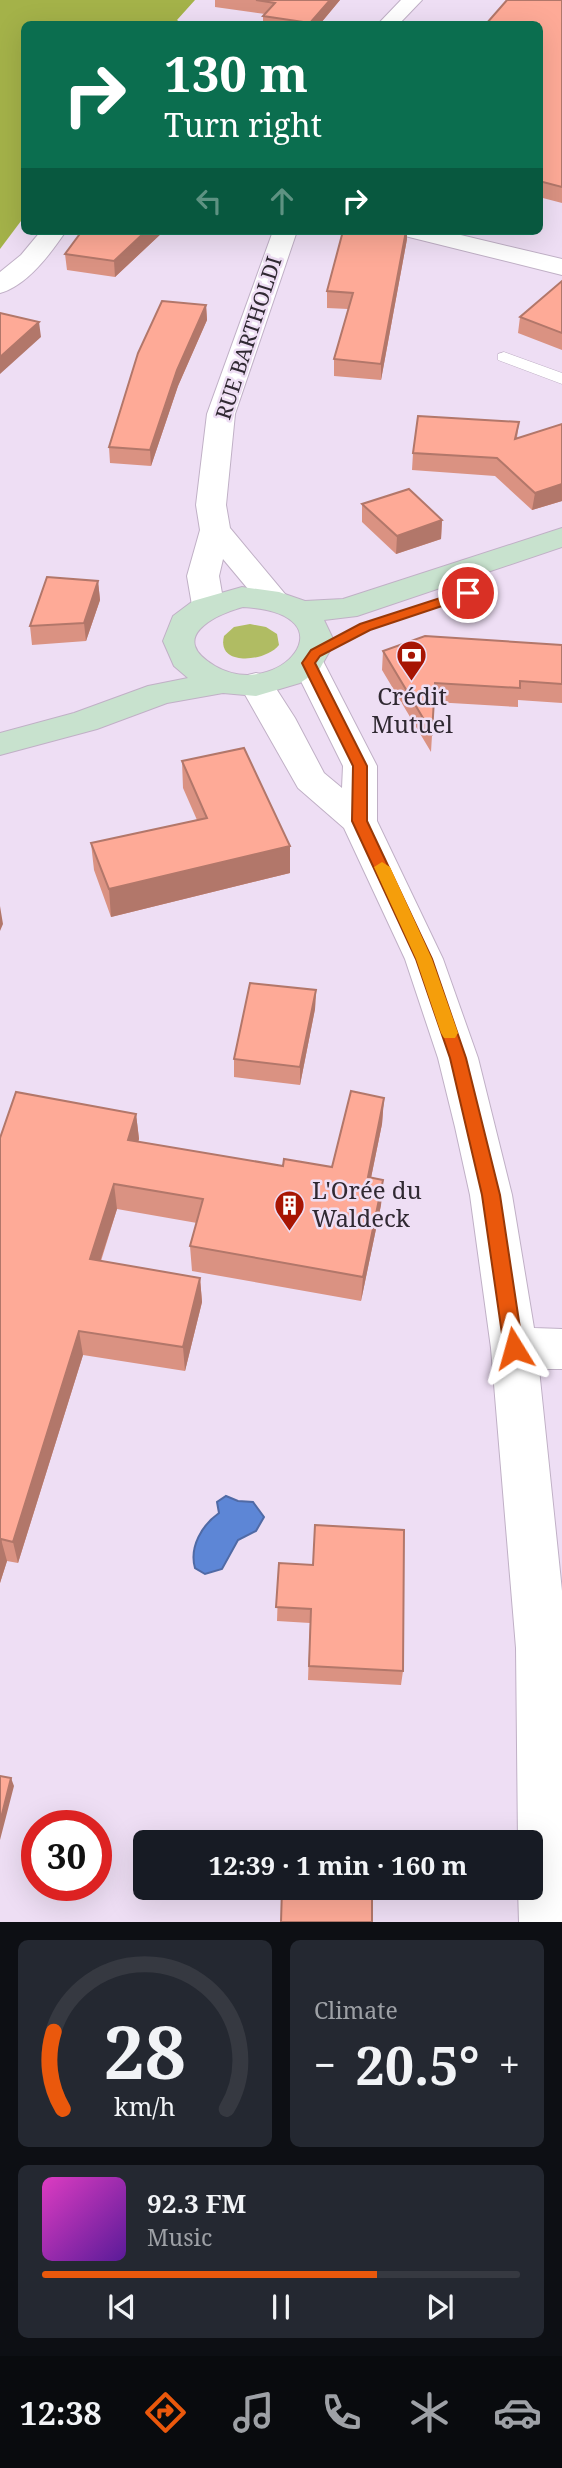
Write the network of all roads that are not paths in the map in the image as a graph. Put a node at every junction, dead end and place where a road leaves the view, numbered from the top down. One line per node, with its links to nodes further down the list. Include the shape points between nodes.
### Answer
1 (412, 0): 2 (street)
2 (391, 21)
3 (51, 235): 7 (street)
4 (284, 235): 10 (street, RUE BARTHOLDI, via 221,414 212,492)
5 (430, 235): 6 (street)
6 (562, 267)
7 (0, 285)
8 (504, 357): 9 (lane)
9 (562, 379)
10 (215, 530): 13 (street, RUE BARTHOLDI, via 203,576); 14 (street)
11 (562, 537): 14 (main road, via 346,609)
12 (562, 561): 16 (main road, via 365,627)
13 (208, 605): 14 (main road, via 242,597); 15 (main road, via 183,625)
14 (287, 606): 16 (main road, via 316,630)
15 (179, 650): 17 (main road, via 196,671); 18 (main road, via 144,674 59,705)
16 (312, 658): 17 (main road, via 278,681); 20 (street, via 360,766)
17 (239, 683): 19 (main road, via 160,695); 20 (street, via 278,718 310,780)
18 (0, 738)
19 (0, 744)
20 (359, 821): 21 (street, via 424,959 458,1058 491,1195)
21 (514, 1348): 22 (street); 23 (street, via 542,1648)
22 (562, 1349)
23 (547, 1922)

